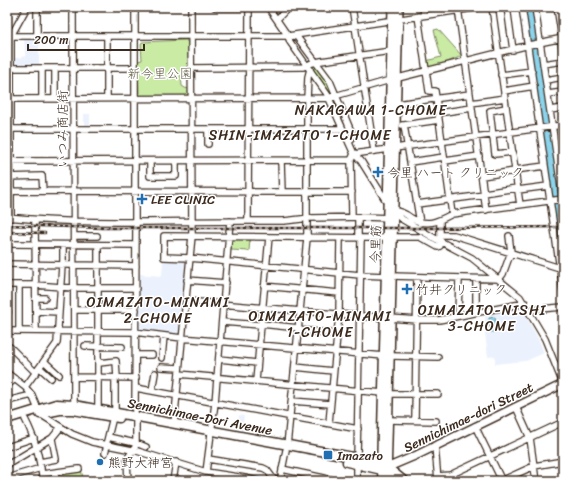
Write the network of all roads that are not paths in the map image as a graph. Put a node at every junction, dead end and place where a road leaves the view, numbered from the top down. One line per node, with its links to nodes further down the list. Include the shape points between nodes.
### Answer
1 (27, 7): 25 (street)
2 (37, 7): 26 (street)
3 (73, 7): 27 (street, いつみ商店街)
4 (135, 7): 29 (street)
5 (191, 7): 30 (street)
6 (215, 7): 7 (street)
7 (248, 7): 31 (street)
8 (268, 7): 22 (street)
9 (289, 7): 22 (street)
10 (352, 7): 24 (street)
11 (392, 7): 23 (main road, 今里筋)
12 (399, 7): 23 (main road, 今里筋)
13 (423, 7): 21 (street)
14 (477, 7): 20 (street)
15 (492, 7): 38 (street)
16 (507, 7): 37 (street)
17 (522, 7): 35 (street)
18 (535, 7): 34 (street)
19 (557, 7): 33 (street)
20 (458, 9): 21 (street); 43 (street)
21 (421, 15): 23 (street); 55 (street)
22 (277, 19): 32 (street)
23 (395, 20): 24 (street); 36 (main road, 今里筋); 58 (main road, 今里筋)
24 (355, 26): 32 (street); 39 (street)
25 (9, 36): 26 (street); 46 (street)
26 (37, 36): 27 (street)
27 (73, 36): 28 (street); 49 (street, いつみ商店街)
28 (107, 36): 29 (street); 50 (street)
29 (135, 36): 30 (street); 51 (street)
30 (191, 36): 31 (street); 52 (street)
31 (248, 36): 32 (street); 53 (street)
32 (288, 36): 42 (street, via 297,37); 45 (street)
33 (562, 39): 34 (street); 40 (street)
34 (540, 43): 35 (street); 44 (street)
35 (529, 46): 37 (street); 54 (street)
36 (391, 50): 39 (street); 58 (main road, 今里筋)
37 (513, 50): 38 (street)
38 (498, 54): 43 (street); 56 (street)
39 (359, 55): 42 (street); 61 (street)
40 (563, 56)
41 (563, 61): 44 (street)
42 (316, 62): 45 (street); 66 (street, via 330,80)
43 (466, 62): 55 (street); 64 (street)
44 (544, 64): 59 (street)
45 (308, 67): 53 (street); 72 (street); 73 (street)
46 (9, 68): 47 (street); 75 (street)
47 (42, 68): 48 (street); 76 (street)
48 (55, 68): 49 (street); 67 (street)
49 (73, 68): 50 (street); 68 (street, いつみ商店街)
50 (107, 68): 51 (street); 69 (street)
51 (134, 68): 70 (street)
52 (191, 68): 53 (street); 71 (street)
53 (248, 68): 77 (street)
54 (532, 71): 56 (street); 60 (street)
55 (426, 72): 58 (street); 78 (street, via 429,91 435,91)
56 (501, 75): 62 (street)
57 (563, 77): 59 (street)
58 (391, 80): 61 (street); 79 (main road, 今里筋); 107 (main road, 今里筋)
59 (546, 80): 65 (street)
60 (534, 86): 62 (street); 90 (street)
61 (364, 88): 66 (street); 109 (street)
62 (504, 91): 74 (street)
63 (563, 92): 65 (street)
64 (470, 94): 78 (street); 80 (street)
65 (548, 94): 83 (street)
66 (337, 95): 73 (street); 103 (street, via 353,136)
67 (55, 98): 68 (street); 76 (street)
68 (73, 98): 69 (street); 92 (street, いつみ商店街)
69 (107, 98): 70 (street)
70 (135, 98): 71 (street); 93 (street)
71 (191, 98): 77 (street); 94 (street)
72 (307, 98): 73 (street); 77 (street); 98 (street)
73 (328, 98): 97 (street)
74 (505, 98): 80 (street); 81 (street)
75 (9, 99): 76 (street); 91 (street)
76 (42, 99)
77 (248, 99): 96 (street)
78 (436, 99): 79 (street); 84 (street)
79 (396, 104): 86 (main road, 今里筋)
80 (472, 106): 84 (street); 101 (street)
81 (506, 108): 99 (street); 100 (street, via 490,111)
82 (563, 108): 83 (street)
83 (550, 110): 89 (street)
84 (438, 113): 85 (street)
85 (439, 120): 87 (street); 102 (street)
86 (396, 123): 87 (street); 107 (main road, 今里筋)
87 (404, 125): 105 (street)
88 (563, 125): 89 (street)
89 (552, 126): 90 (street); 108 (street)
90 (540, 128): 99 (street); 126 (street)
91 (9, 129): 92 (street); 115 (street)
92 (73, 129): 93 (street); 116 (street, いつみ商店街)
93 (135, 129): 94 (street); 117 (street)
94 (191, 129): 95 (street); 120 (street)
95 (208, 129): 96 (street); 104 (street)
96 (248, 129): 98 (street); 121 (street)
97 (342, 129): 98 (street); 103 (street)
98 (308, 130): 123 (street)
99 (510, 133): 100 (street); 110 (street)
100 (493, 135): 101 (street); 110 (street, via 495,154)
101 (476, 137): 102 (street); 112 (street)
102 (442, 142): 105 (street); 113 (street)
103 (349, 143): 111 (street)
104 (208, 144)
105 (408, 147): 107 (street); 124 (street)
106 (563, 148): 108 (street)
107 (392, 149): 109 (street); 146 (main road, 今里筋); 150 (main road, 今里筋)
108 (556, 149): 125 (street)
109 (374, 151): 111 (street)
110 (513, 152): 127 (street)
111 (354, 154): 114 (street); 146 (street)
112 (479, 156): 113 (street); 129 (street)
113 (444, 159): 124 (street); 143 (street)
114 (351, 160): 123 (street); 141 (street)
115 (9, 161): 116 (street); 128 (street)
116 (73, 161): 117 (street); 135 (street, いつみ商店街)
117 (135, 161): 118 (street); 136 (street)
118 (150, 161): 119 (street); 119 (street, via 150,176 176,176)
119 (176, 161): 120 (street)
120 (191, 161): 121 (street); 137 (street)
121 (248, 161): 122 (street); 138 (street)
122 (281, 161): 123 (street); 139 (street)
123 (308, 161): 140 (street)
124 (410, 162): 147 (street)
125 (560, 165): 130 (street)
126 (545, 166): 127 (street); 131 (street)
127 (515, 171): 129 (street); 132 (street)
128 (9, 176): 133 (street); 134 (street, via 42,176)
129 (482, 176): 142 (street)
130 (562, 182): 144 (street)
131 (548, 186): 132 (street); 145 (street)
132 (518, 189): 142 (street); 148 (street)
133 (11, 191): 134 (street); 153 (street)
134 (42, 191): 135 (street)
135 (73, 192): 136 (street); 157 (street, いつみ商店街)
136 (135, 192): 137 (street); 158 (street)
137 (191, 192): 138 (street); 159 (street)
138 (248, 192): 139 (street); 161 (street)
139 (282, 192): 140 (street)
140 (307, 192): 141 (street); 154 (street)
141 (352, 192): 152 (street)
142 (484, 194): 143 (street); 149 (street)
143 (450, 199): 147 (street); 151 (street)
144 (563, 199): 145 (street)
145 (551, 201): 148 (street); 192 (street)
146 (388, 204): 150 (street); 155 (main road, 今里筋)
147 (417, 204): 163 (street)
148 (520, 205): 149 (street)
149 (486, 210): 151 (street)
150 (394, 211): 155 (main road, 今里筋); 163 (street, via 400,211); 175 (street, via 400,218)
151 (452, 214): 162 (street)
152 (355, 217): 154 (street); 155 (street); 173 (street)
153 (9, 218): 156 (street)
154 (307, 218): 161 (street); 171 (street)
155 (391, 219): 174 (main road, 今里筋)
156 (35, 220): 157 (street); 177 (street)
157 (74, 221): 158 (street); 165 (street, いつみ商店街)
158 (135, 221): 159 (street); 181 (street)
159 (191, 221): 160 (street); 167 (street)
160 (230, 221): 161 (street); 168 (street)
161 (248, 221)
162 (440, 221): 163 (street); 164 (street)
163 (420, 223)
164 (440, 235): 175 (street); 182 (street, via 454,235)
165 (74, 236): 166 (street); 179 (street, いつみ商店街)
166 (97, 236)
167 (192, 236): 168 (street); 183 (street); 183 (street, via 164,236 164,257)
168 (230, 236): 169 (street); 184 (street)
169 (269, 236): 171 (street); 188 (street)
170 (509, 236): 182 (street)
171 (307, 238): 172 (street); 193 (street)
172 (340, 238): 173 (street); 194 (street)
173 (360, 238): 174 (street); 195 (street)
174 (390, 238): 175 (street, via 420,238 438,247); 196 (main road, 今里筋)
175 (440, 241): 200 (street, via 472,258)
176 (7, 244): 177 (street)
177 (36, 244): 178 (street); 186 (street)
178 (63, 245): 179 (street); 187 (street)
179 (74, 245): 180 (street); 189 (street, いつみ商店街)
180 (98, 245): 181 (street); 190 (street)
181 (136, 245): 191 (street)
182 (510, 252): 192 (street); 200 (street)
183 (190, 258): 184 (street); 201 (street)
184 (228, 261): 188 (street); 202 (street)
185 (7, 264): 186 (street)
186 (36, 264): 187 (street); 205 (street)
187 (62, 265): 189 (street); 207 (street)
188 (266, 265): 193 (street); 206 (street)
189 (74, 266): 190 (street); 208 (street, いつみ商店街)
190 (99, 266): 191 (street); 209 (street)
191 (136, 266): 210 (street)
192 (561, 268): 212 (street)
193 (304, 269): 194 (street); 211 (street)
194 (340, 272): 195 (street); 213 (street)
195 (360, 275): 196 (street); 230 (street)
196 (389, 276): 197 (street); 232 (main road, 今里筋)
197 (417, 276): 198 (street); 233 (street)
198 (459, 278): 199 (street); 231 (street)
199 (476, 279): 200 (street); 228 (street)
200 (499, 279): 217 (street)
201 (188, 280): 202 (street); 216 (street)
202 (226, 283): 218 (street)
203 (7, 285): 204 (street)
204 (19, 285): 205 (street); 238 (street)
205 (36, 285): 207 (street); 214 (street)
206 (264, 286): 211 (street); 220 (street)
207 (61, 287): 208 (street); 227 (street)
208 (74, 288): 209 (street); 221 (street, いつみ商店街)
209 (98, 288): 210 (street); 222 (street)
210 (136, 288): 223 (street)
211 (302, 290): 213 (street); 226 (street)
212 (563, 290)
213 (339, 293): 229 (street)
214 (36, 298): 215 (street); 225 (street)
215 (46, 298)
216 (186, 300): 218 (street); 246 (street)
217 (524, 303): 224 (street); 228 (street)
218 (224, 304): 220 (street); 234 (street)
219 (563, 306): 224 (street)
220 (262, 307): 226 (street); 235 (street)
221 (74, 310): 222 (street); 241 (street, いつみ商店街)
222 (98, 310): 223 (street); 242 (street)
223 (136, 310): 243 (street)
224 (529, 310): 284 (street, via 545,339)
225 (36, 311): 227 (street); 239 (street)
226 (300, 311): 229 (street); 236 (street)
227 (59, 312): 240 (street)
228 (476, 312): 231 (street)
229 (339, 314): 230 (street); 244 (street)
230 (360, 316): 232 (street); 255 (street)
231 (458, 316): 233 (street, via 439,320)
232 (388, 319): 233 (street); 258 (main road, 今里筋)
233 (418, 320): 259 (street)
234 (222, 322): 235 (street); 247 (street)
235 (261, 325): 236 (street); 248 (street)
236 (298, 329): 244 (street); 253 (street)
237 (7, 330): 238 (street)
238 (19, 330): 239 (street)
239 (36, 330): 240 (street)
240 (58, 331): 241 (street); 263 (street, via 57,343)
241 (74, 332): 242 (street); 275 (street, いつみ商店街)
242 (98, 332): 243 (street); 251 (street)
243 (136, 333): 245 (street); 256 (street)
244 (337, 334): 254 (street)
245 (164, 336): 246 (street); 261 (street)
246 (182, 338): 247 (street); 270 (street)
247 (220, 341): 248 (street); 262 (street)
248 (258, 344): 253 (street); 265 (street)
249 (7, 346): 272 (street)
250 (85, 346): 251 (street)
251 (98, 347): 252 (street); 264 (street)
252 (122, 347)
253 (297, 348): 254 (street); 267 (street)
254 (335, 352): 255 (street); 269 (street)
255 (359, 354): 258 (street); 290 (street)
256 (136, 355): 257 (street); 280 (street)
257 (152, 356)
258 (387, 356): 259 (street); 291 (main road, 今里筋)
259 (417, 357): 260 (street); 292 (street)
260 (438, 357)
261 (162, 358)
262 (219, 359): 265 (street); 277 (street)
263 (45, 362): 268 (street); 274 (street)
264 (99, 363): 276 (street); 279 (street, via 116,361)
265 (257, 363): 282 (street)
266 (161, 367): 270 (street)
267 (295, 367): 269 (street); 285 (street)
268 (40, 368): 272 (street); 278 (street)
269 (333, 370): 288 (street)
270 (179, 371): 277 (street); 295 (street)
271 (7, 373): 281 (street)
272 (36, 373): 286 (street)
273 (155, 373): 289 (street)
274 (58, 375)
275 (74, 377): 276 (street); 299 (street, いつみ商店街)
276 (98, 377): 279 (street); 302 (street)
277 (217, 377): 282 (street); 298 (street)
278 (51, 378)
279 (116, 378): 280 (street); 304 (street)
280 (136, 378): 287 (street)
281 (15, 379): 283 (street); 286 (street)
282 (256, 381): 285 (street)
283 (7, 384)
284 (563, 384): 301 (main road, Sennichimae-dori Street)
285 (293, 385): 288 (street); 296 (street)
286 (25, 387): 294 (street)
287 (136, 388): 289 (street); 308 (street)
288 (332, 388): 290 (street); 300 (street)
289 (152, 391): 295 (street)
290 (358, 391): 291 (street); 318 (street)
291 (386, 393): 292 (street); 309 (main road, 今里筋); 344 (main road, 今里筋)
292 (416, 394): 293 (street); 310 (street)
293 (438, 394)
294 (32, 395): 297 (street); 303 (street)
295 (177, 396): 298 (street); 315 (street)
296 (292, 400): 300 (street); 305 (street)
297 (7, 401)
298 (215, 403): 305 (street); 319 (street)
299 (74, 404): 302 (highway, Sennichimae-Dori Avenue); 303 (highway, Sennichimae-Dori Avenue, via 56,404)
300 (330, 404): 313 (street)
301 (516, 407): 316 (main road, Sennichimae-dori Street); 322 (street)
302 (98, 408): 304 (highway, Sennichimae-Dori Avenue)
303 (39, 412): 304 (highway, Sennichimae-Dori Avenue, via 73,410); 306 (highway, Sennichimae-Dori Avenue); 307 (highway, Sennichimae-Dori Avenue); 317 (street)
304 (114, 414): 308 (highway, Sennichimae-Dori Avenue); 320 (street)
305 (290, 417): 313 (street); 330 (street)
306 (7, 419)
307 (25, 419): 314 (highway, Sennichimae-Dori Avenue); 321 (street)
308 (136, 419): 315 (highway, Sennichimae-Dori Avenue); 319 (highway, Sennichimae-Dori Avenue); 324 (street)
309 (389, 420): 310 (street); 344 (main road, 今里筋)
310 (415, 420): 311 (street)
311 (436, 421)
312 (563, 422): 322 (street)
313 (329, 423): 318 (street)
314 (7, 424)
315 (174, 424): 319 (highway, Sennichimae-Dori Avenue)
316 (475, 426): 326 (main road, Sennichimae-dori Street); 333 (street)
317 (60, 427): 323 (street); 325 (street, via 84,439)
318 (358, 429): 335 (street)
319 (211, 434): 330 (highway, Sennichimae-Dori Avenue); 334 (street)
320 (108, 437): 324 (street); 325 (street)
321 (34, 438): 327 (street); 328 (street)
322 (530, 438): 333 (street); 339 (street)
323 (52, 439): 328 (street); 340 (street, via 56,459)
324 (136, 443): 329 (street); 331 (street)
325 (106, 445): 331 (street); 332 (street)
326 (435, 445): 344 (main road, Sennichimae-dori Street); 347 (street)
327 (7, 447)
328 (37, 447): 338 (street); 340 (street)
329 (146, 447)
330 (287, 448): 335 (highway, Sennichimae-Dori Avenue); 342 (street)
331 (134, 451): 337 (street); 351 (street, via 127,459)
332 (105, 453)
333 (490, 456): 345 (street); 361 (street)
334 (208, 460): 343 (street); 354 (street, via 263,468)
335 (357, 461): 344 (highway, Sennichimae-Dori Avenue); 357 (street)
336 (563, 461): 339 (street)
337 (176, 462): 343 (street); 352 (street)
338 (7, 463)
339 (534, 466): 361 (street); 362 (street)
340 (41, 468): 341 (street); 346 (street); 350 (street)
341 (79, 469)
342 (282, 469): 349 (street); 355 (street)
343 (206, 472): 348 (street)
344 (385, 473): 358 (highway); 359 (highway)
345 (450, 475): 347 (street); 360 (street)
346 (7, 478)
347 (438, 478)
348 (231, 479): 353 (street, via 245,478)
349 (321, 480): 356 (street)
350 (43, 481)
351 (128, 481)
352 (173, 481)
353 (257, 481)
354 (275, 481)
355 (280, 481)
356 (338, 481)
357 (356, 481)
358 (395, 481)
359 (404, 481)
360 (456, 481)
361 (501, 481)
362 (536, 481)

